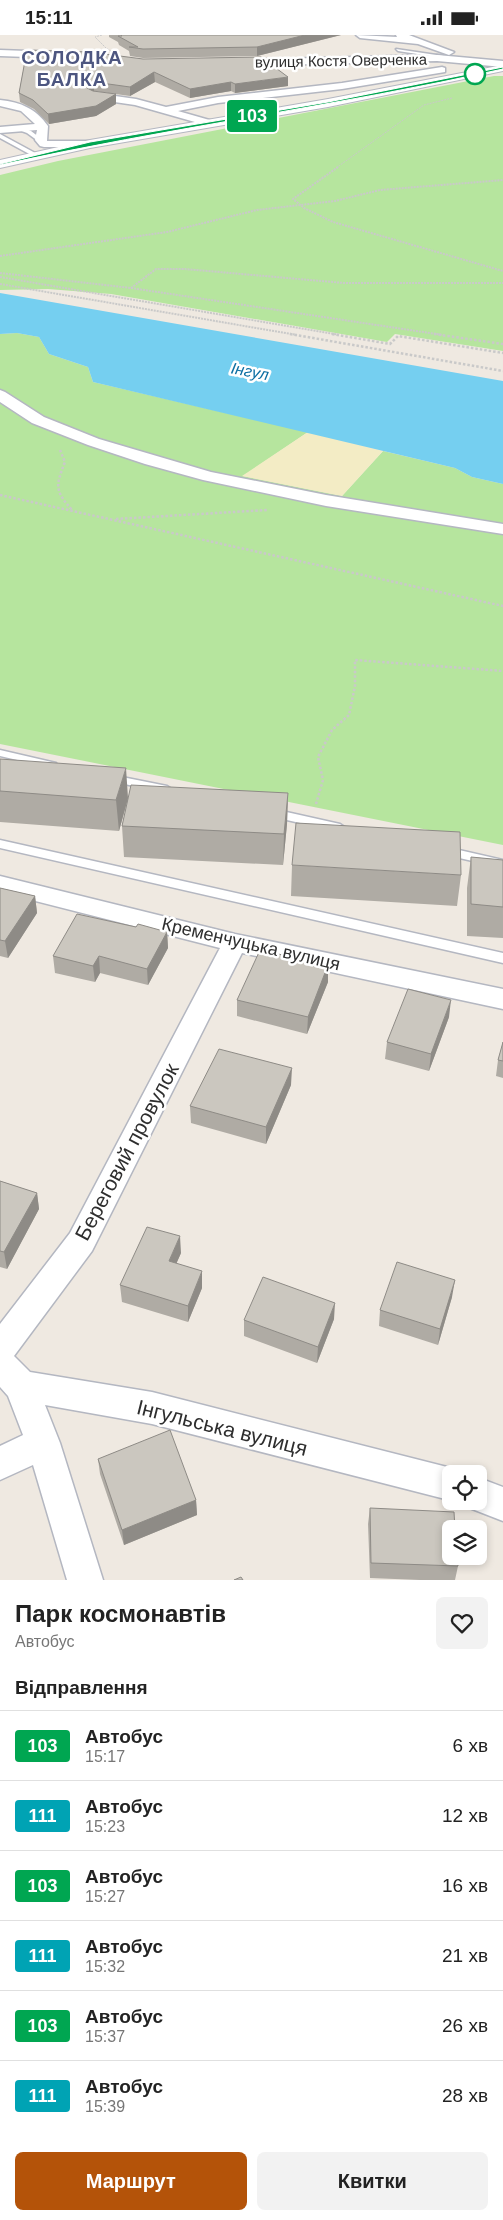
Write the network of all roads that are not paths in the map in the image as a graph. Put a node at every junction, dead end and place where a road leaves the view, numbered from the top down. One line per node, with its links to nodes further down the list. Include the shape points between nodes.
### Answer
1 (360, 35): 3 (street)
2 (400, 35): 3 (street)
3 (422, 43): 8 (street)
4 (398, 50): 7 (lane)
5 (0, 53): 6 (street)
6 (64, 55)
7 (461, 60): 8 (street, вулиця Костя Оверченка); 9 (street, вулиця Костя Оверченка)
8 (476, 61): 10 (street, вулиця Костя Оверченка); 13 (street, via 466,67 330,88 256,94)
9 (233, 63)
10 (503, 66): 14 (street, via 328,103)
11 (94, 96): 13 (street)
12 (0, 103): 15 (street, via 12,103 32,112)
13 (164, 111): 14 (street)
14 (209, 123): 20 (street)
15 (43, 126): 16 (street); 19 (street)
16 (18, 128): 17 (street); 19 (lane)
17 (0, 130)
18 (0, 136): 21 (lane)
19 (40, 140): 20 (street, via 44,144)
20 (90, 144): 21 (street)
21 (35, 155): 22 (street)
22 (0, 163)
23 (0, 395): 24 (street, via 36,419 149,459 270,491)
24 (503, 529)
25 (0, 753): 26 (lane)
26 (68, 768)
27 (97, 775): 28 (lane)
28 (175, 792)
29 (263, 811): 30 (lane)
30 (350, 830)
31 (0, 845): 36 (lane)
32 (436, 849): 33 (lane)
33 (503, 864)
34 (0, 884): 35 (street, Кременчуцька вулиця)
35 (236, 943): 37 (street, Кременчуцька вулиця); 38 (street, Береговий провулок, via 81,1242)
36 (503, 958)
37 (503, 999)
38 (0, 1349)
39 (11, 1375): 40 (street); 42 (street, Інгульська вулиця)
40 (43, 1443): 41 (street); 45 (street)
41 (0, 1463)
42 (442, 1483)
43 (487, 1498): 44 (street)
44 (503, 1504)
45 (85, 1580)

